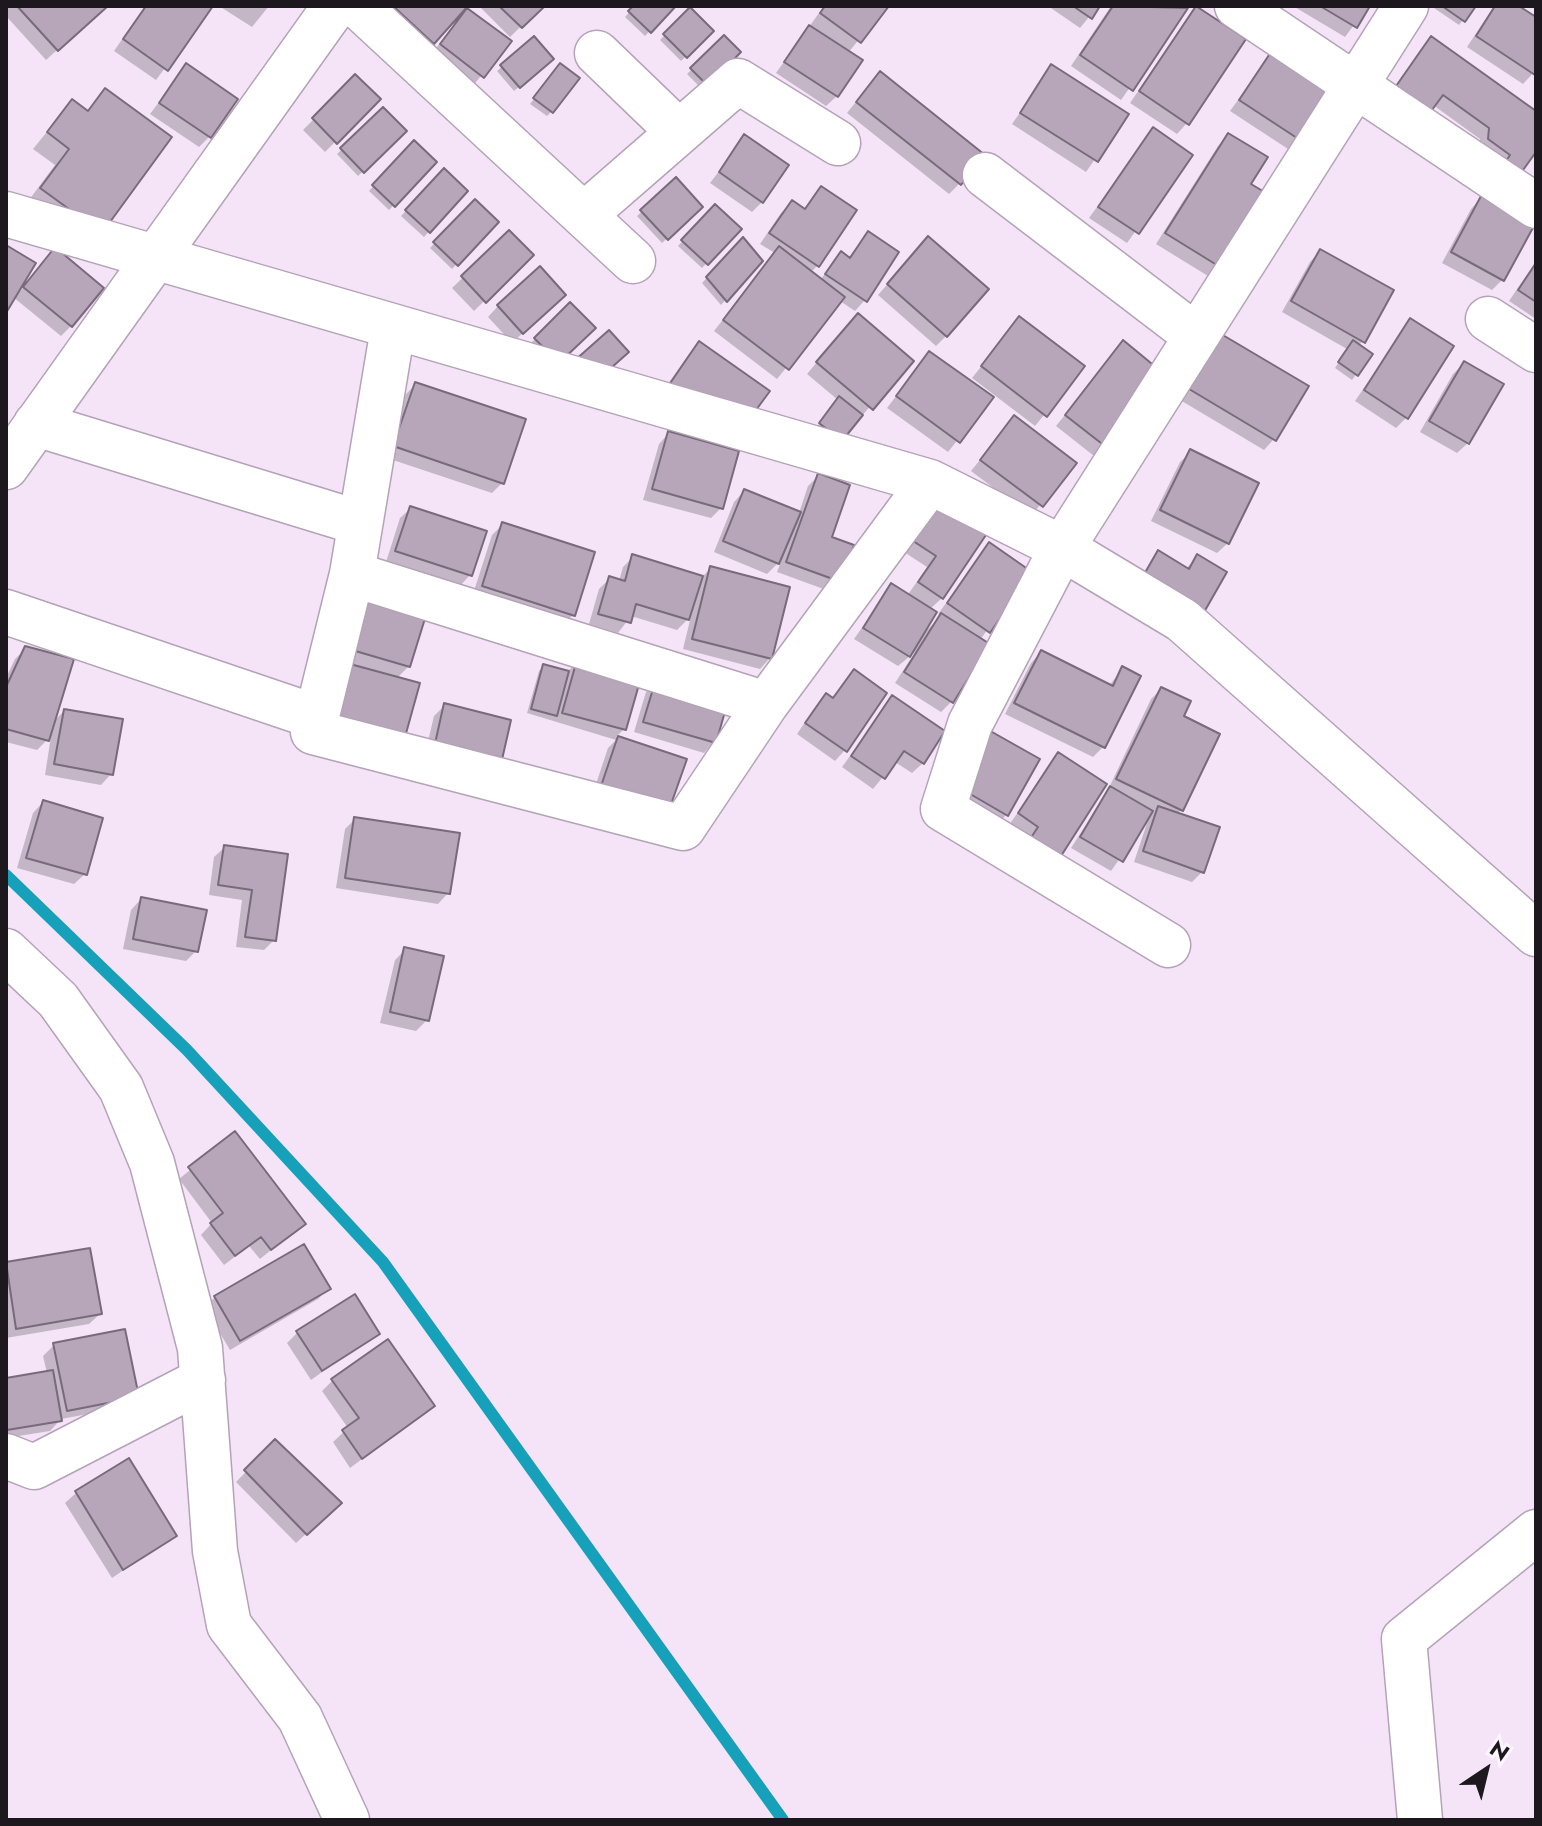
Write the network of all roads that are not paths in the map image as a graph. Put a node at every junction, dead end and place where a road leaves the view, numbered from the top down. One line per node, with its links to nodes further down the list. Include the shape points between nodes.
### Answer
1 (335, 6): 13 (street)
2 (358, 6): 12 (street)
3 (1237, 6): 6 (street)
4 (1406, 6): 6 (street)
5 (597, 53): 7 (street)
6 (1356, 85): 10 (street); 17 (street)
7 (679, 132): 8 (street, via 738,81); 12 (street)
8 (838, 143)
9 (985, 175): 17 (street)
10 (1536, 206)
11 (6, 214): 13 (street)
12 (584, 215): 14 (street)
13 (152, 259): 16 (street); 19 (street)
14 (633, 261)
15 (1488, 319): 18 (street)
16 (393, 328): 21 (street); 22 (street)
17 (1196, 336): 23 (street)
18 (1536, 350)
19 (36, 424): 20 (street); 22 (street)
20 (6, 467)
21 (930, 482): 23 (street); 26 (street)
22 (360, 523): 24 (street)
23 (1062, 548): 28 (street, via 1182,620); 29 (street, via 970,724 943,809)
24 (352, 574): 26 (street); 27 (street)
25 (6, 612): 27 (street)
26 (766, 704): 27 (street, via 683,828 313,732)
27 (316, 717)
28 (1536, 934)
29 (1168, 945)
30 (6, 951): 31 (street, via 58,1000 121,1088 152,1163 200,1348)
31 (203, 1380): 32 (street, via 34,1467); 34 (street, via 215,1551 229,1625 300,1718)
32 (6, 1456)
33 (1536, 1532): 35 (street, via 1404,1639)
34 (341, 1804)
35 (1420, 1820)

